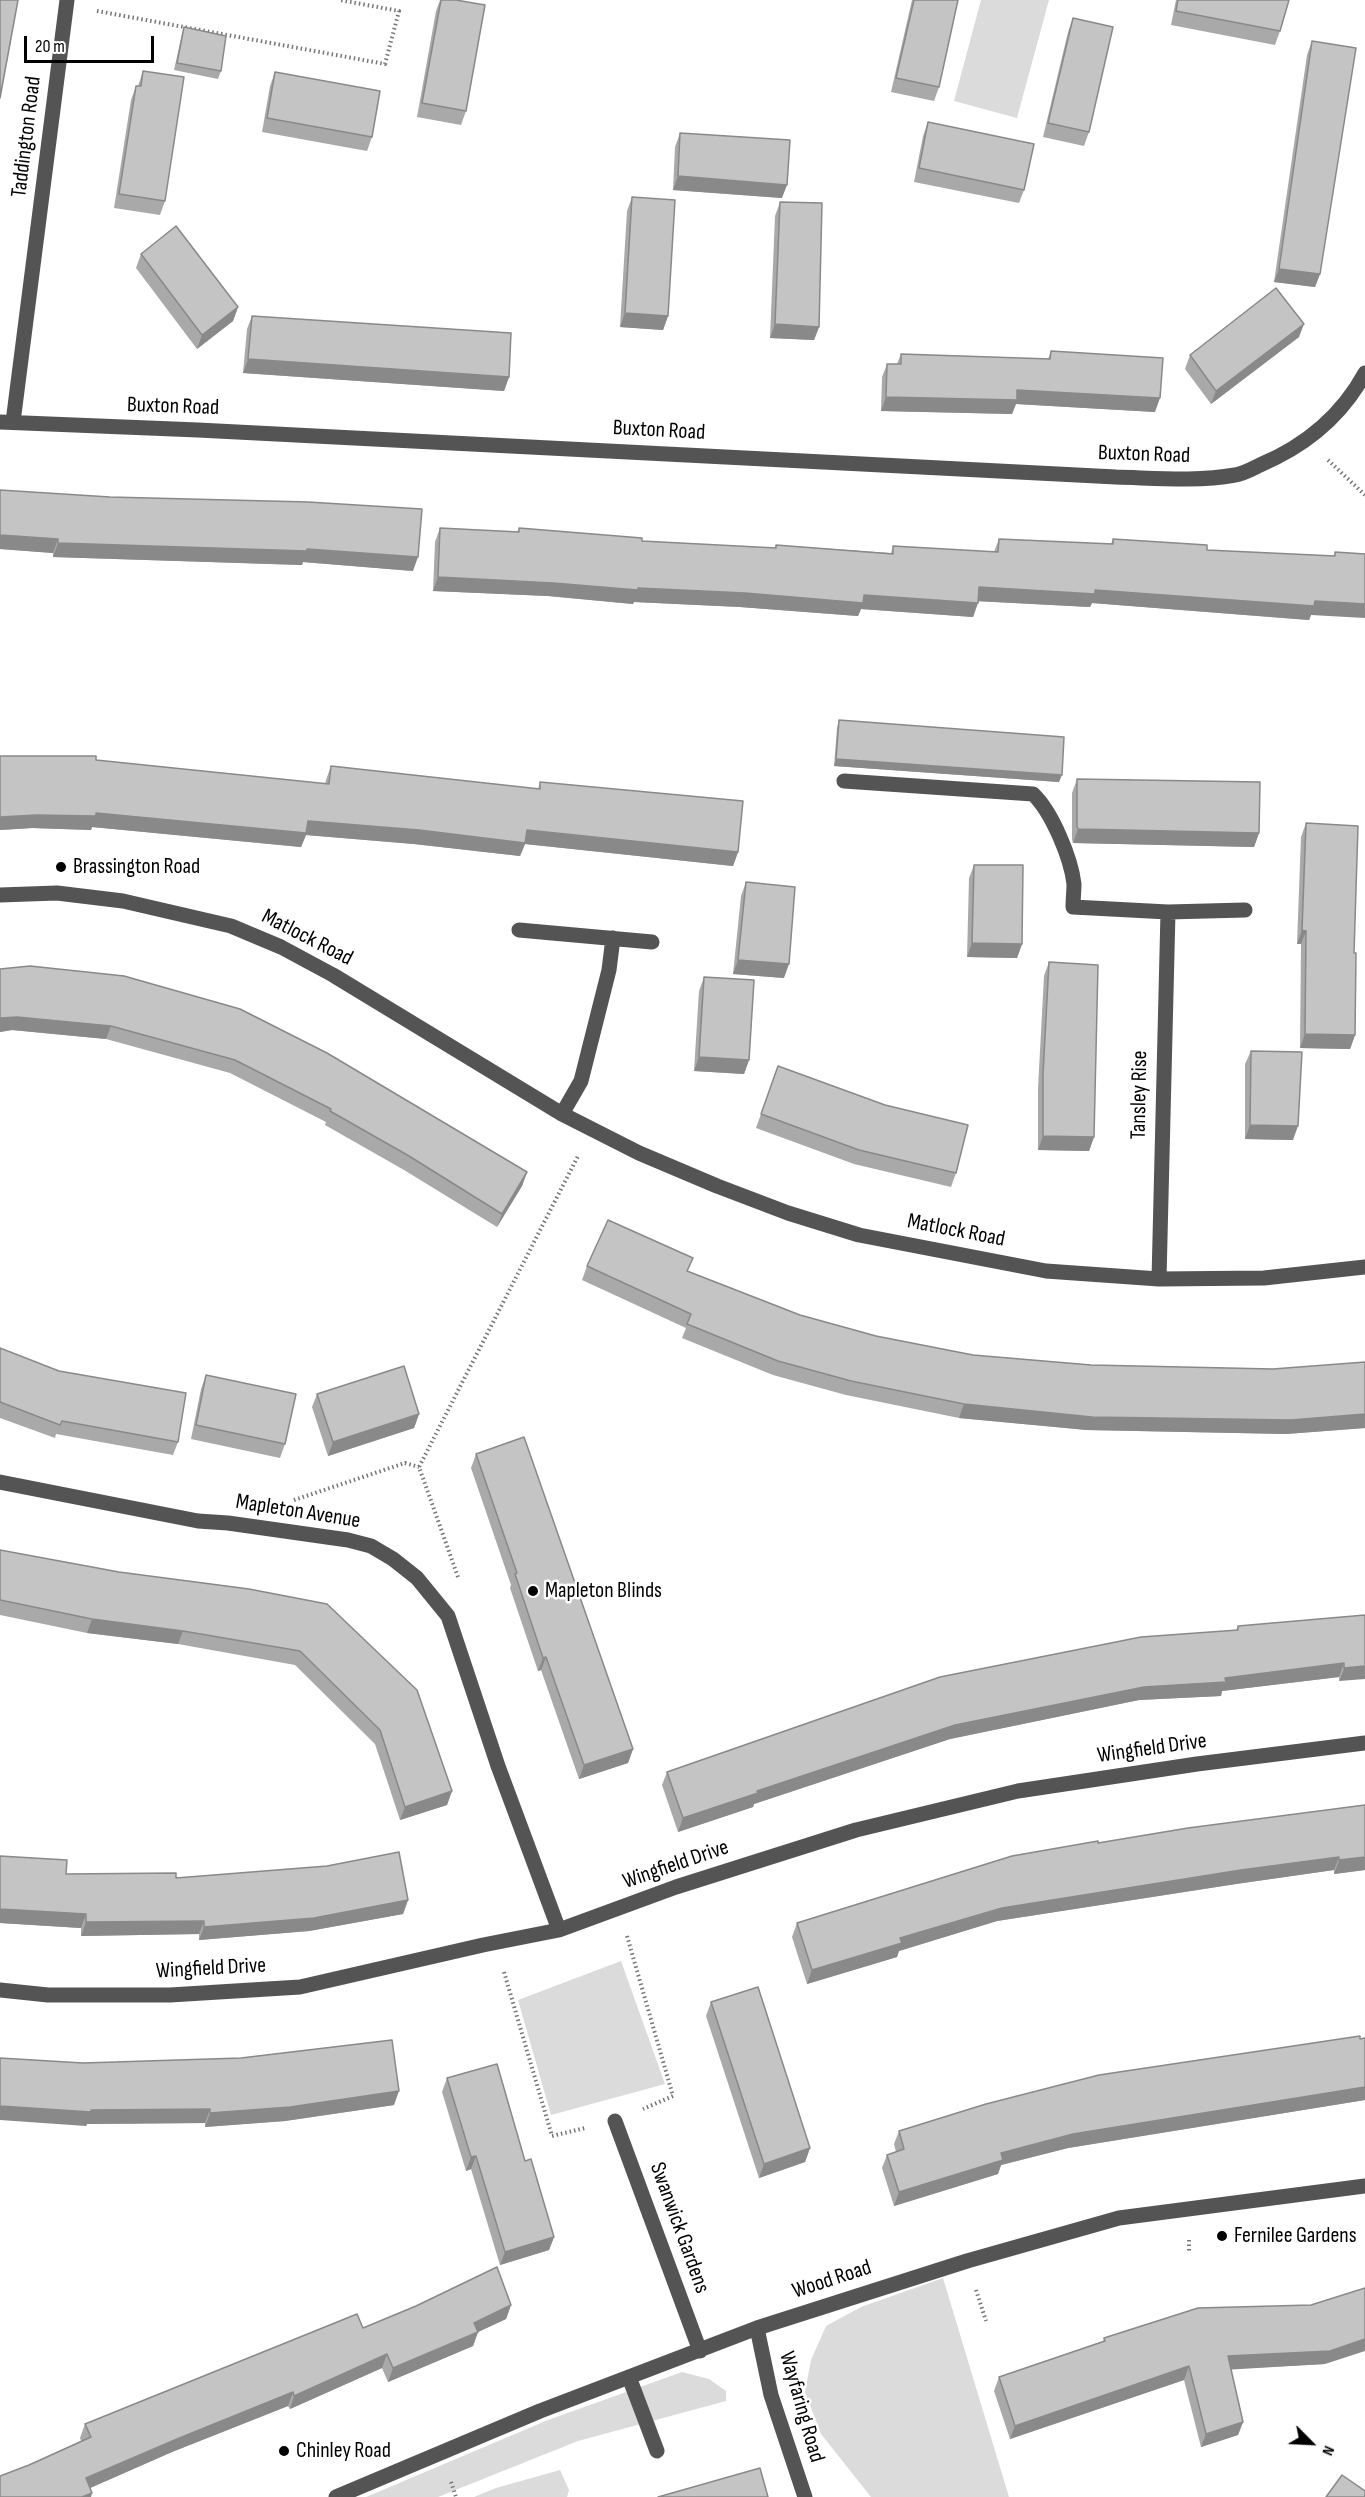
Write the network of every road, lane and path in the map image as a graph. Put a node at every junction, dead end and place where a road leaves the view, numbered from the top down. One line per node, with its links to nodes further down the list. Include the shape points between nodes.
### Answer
1 (340, 0): 2 (path, via 399,11 385,64)
2 (67, 2): 4 (street, Taddington Road)
3 (1365, 374): 5 (street, Buxton Road, via 1335,416)
4 (7, 422): 5 (street, Buxton Road, via 1199,479 1237,475)
5 (1307, 441): 6 (path)
6 (1365, 495)
7 (844, 782): 10 (street, via 1033,794 1043,804 1067,857 1074,883 1072,907)
8 (0, 895): 14 (street, Matlock Road, via 57,893 123,901 231,926 333,975)
9 (1245, 909): 10 (street)
10 (1168, 912): 17 (street, Tansley Rise)
11 (519, 930): 12 (street)
12 (614, 938): 13 (street); 14 (street, via 581,1081)
13 (652, 942)
14 (562, 1114): 15 (street, Matlock Road)
15 (592, 1129): 17 (street, Matlock Road, via 717,1186 859,1234 1046,1271); 18 (path)
16 (1365, 1267): 17 (street, Matlock Road, via 1264,1278)
17 (1158, 1280)
18 (419, 1467): 20 (path, via 405,1463); 21 (path, via 459,1576)
19 (0, 1482): 21 (street, Mapleton Avenue, via 198,1521 371,1546 417,1578)
20 (283, 1504)
21 (437, 1603): 24 (street, Mapleton Avenue, via 448,1616)
22 (1365, 1743): 23 (street, Wingfield Drive, via 1018,1791 856,1830)
23 (619, 1908): 24 (street, Wingfield Drive); 27 (path, via 674,2096)
24 (559, 1930): 25 (street, Wingfield Drive)
25 (496, 1943): 26 (street, Wingfield Drive, via 300,1987 170,1995 48,1995); 27 (path, via 552,2136)
26 (0, 1990)
27 (615, 2121): 30 (street, Swanwick Gardens)
28 (1365, 2186): 29 (street, Wood Road, via 1119,2218 1048,2236)
29 (758, 2328): 30 (street, Wood Road); 34 (street, Wayfaring Road, via 771,2395)
30 (700, 2351): 31 (street, Wood Road)
31 (629, 2377): 32 (street); 33 (street, Wood Road)
32 (657, 2451)
33 (336, 2497)
34 (805, 2497)

